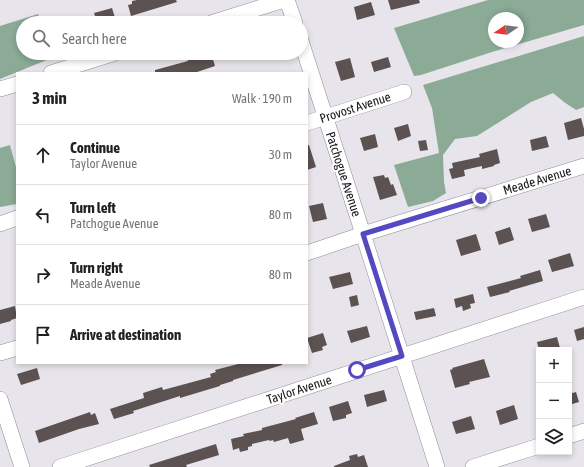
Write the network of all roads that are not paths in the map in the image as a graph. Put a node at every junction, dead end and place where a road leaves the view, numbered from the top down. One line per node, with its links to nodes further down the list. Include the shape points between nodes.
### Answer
1 (284, 0): 3 (street)
2 (288, 0): 4 (street)
3 (233, 16)
4 (293, 16)
5 (93, 60): 7 (street)
6 (307, 60): 11 (street, Patchogue Avenue)
7 (54, 72)
8 (16, 84): 9 (street)
9 (0, 89)
10 (404, 92): 11 (street, Provost Avenue)
11 (326, 116): 12 (street, Provost Avenue); 16 (street, Patchogue Avenue)
12 (308, 123)
13 (584, 166): 16 (street, Meade Avenue)
14 (16, 218): 15 (street)
15 (0, 224)
16 (363, 234): 17 (street, Meade Avenue); 21 (street, Patchogue Avenue)
17 (308, 253)
18 (584, 297): 21 (street, Taylor Avenue)
19 (16, 348): 20 (street)
20 (0, 353)
21 (402, 356): 27 (street, Taylor Avenue); 28 (street, Patchogue Avenue)
22 (0, 399): 26 (street)
23 (584, 431): 24 (street)
24 (572, 435)
25 (536, 447): 29 (street)
26 (22, 467)
27 (60, 467)
28 (437, 467)
29 (473, 467)

